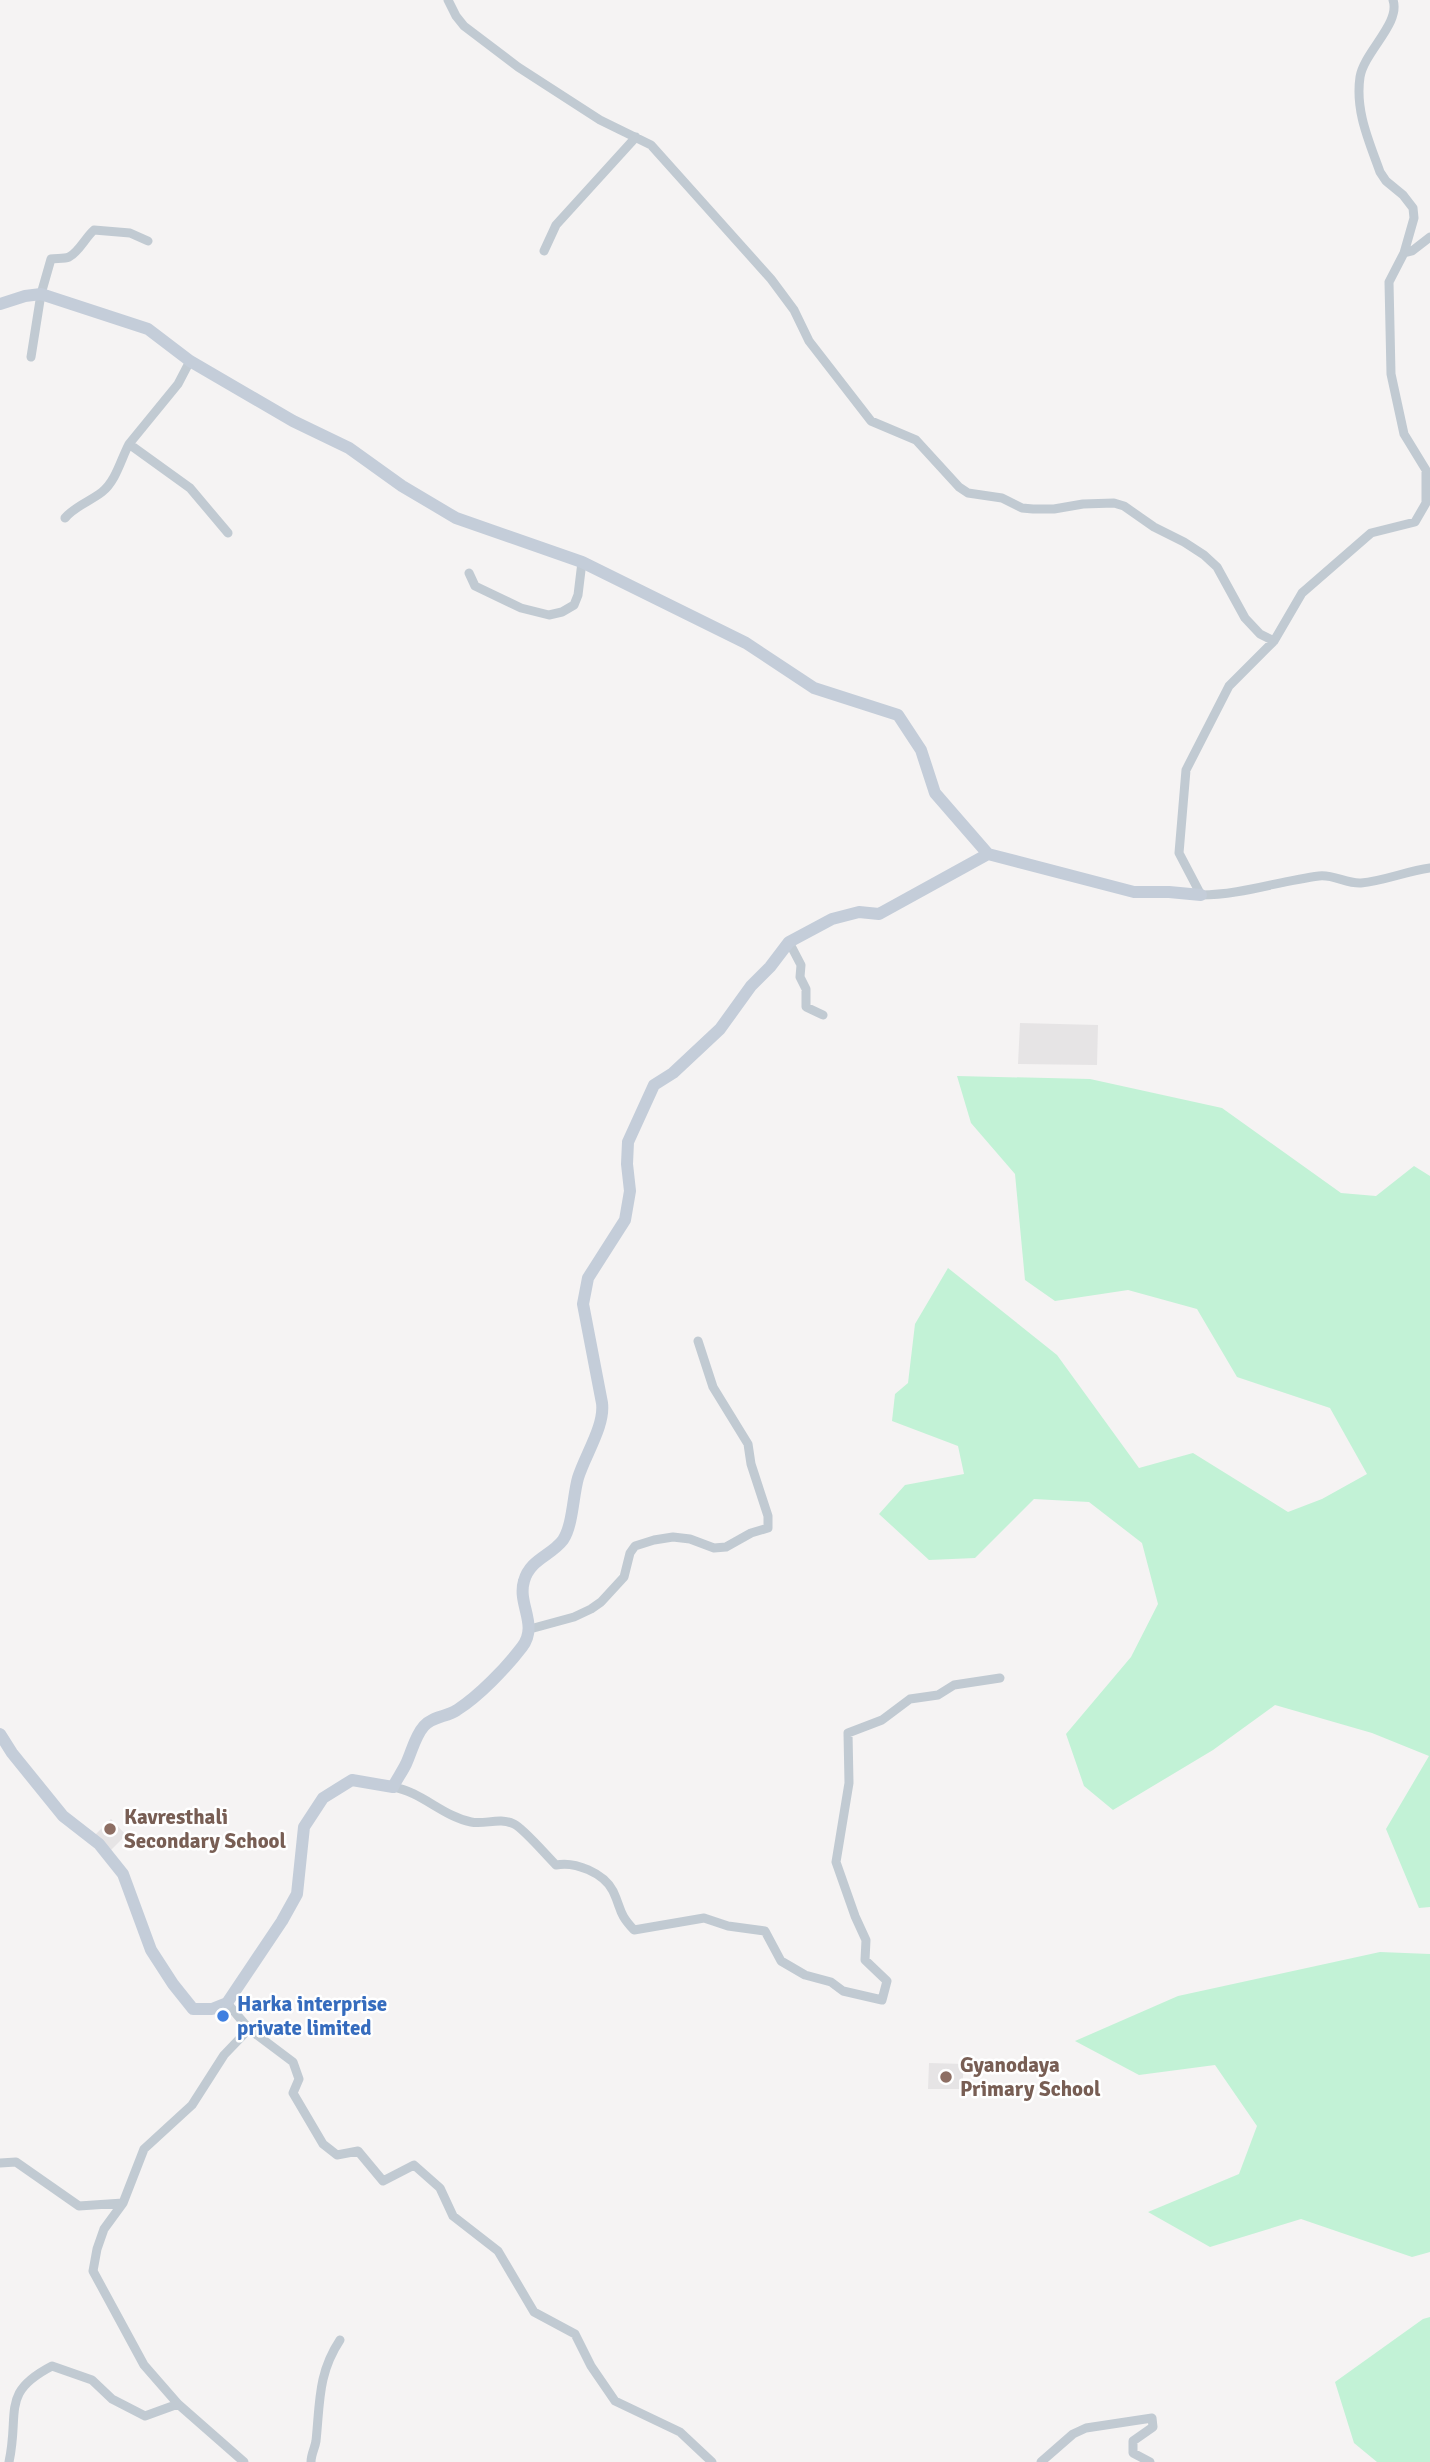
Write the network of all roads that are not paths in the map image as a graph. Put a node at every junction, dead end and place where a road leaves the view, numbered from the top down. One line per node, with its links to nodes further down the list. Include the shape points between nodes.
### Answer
1 (448, 0): 3 (street, via 456,16 479,39 600,120)
2 (1393, 0): 7 (street, via 1390,23 1365,60 1359,109 1380,172 1413,208)
3 (636, 137): 6 (street, via 556,225); 17 (street, via 651,145 771,279 809,341 871,421 916,440 968,494 1002,498 1033,509 1124,506 1210,561 1245,618)
4 (1430, 236): 7 (street)
5 (148, 241): 8 (street, via 130,233 94,230 67,258 48,262)
6 (544, 251)
7 (1404, 253): 17 (street, via 1389,282 1391,374 1404,434 1426,470 1426,503 1415,522 1371,533 1302,593)
8 (41, 294): 9 (street); 10 (street); 11 (street, via 148,329)
9 (0, 304)
10 (31, 357)
11 (190, 361): 12 (street, via 178,384); 15 (street, via 349,449 456,518)
12 (129, 443): 13 (street, via 114,479); 14 (street, via 190,488)
13 (65, 518)
14 (228, 533)
15 (582, 562): 16 (street, via 574,605 549,615 521,608 475,586); 18 (street, via 746,643 814,688 898,715 921,750 935,793)
16 (469, 573)
17 (1274, 641): 20 (street, via 1229,686 1186,770 1179,853)
18 (988, 854): 20 (street, via 1134,892); 21 (street, via 879,914 859,912 832,919)
19 (1430, 869): 20 (street, via 1360,884 1322,875)
20 (1201, 895)
21 (789, 942): 22 (street, via 801,965 806,1007); 24 (street, via 720,1029 654,1085 628,1142 631,1191 625,1220 588,1278 583,1304 602,1417 578,1478 565,1536 534,1563 524,1580)
22 (823, 1015)
23 (698, 1341): 24 (street, via 713,1387 748,1444 768,1528 726,1547 673,1537 635,1546 624,1577 601,1602 574,1617)
24 (530, 1629): 27 (street, via 523,1646 470,1700 422,1728)
25 (1000, 1678): 27 (street, via 954,1685 937,1695 910,1699 883,1720 848,1733 849,1783 836,1862 866,1940 865,1960 887,1981 882,2000 843,1991 781,1961 765,1931 705,1918 634,1930 622,1917 612,1888 587,1868 556,1865 518,1826 504,1821 470,1822 415,1793)
26 (0, 1734): 28 (street, via 63,1816 99,1844 123,1874 151,1950 193,2009)
27 (393, 1787): 28 (street, via 352,1780 323,1798 304,1827 297,1894)
28 (227, 2003): 29 (street)
29 (249, 2029): 31 (street, via 224,2055 192,2105 144,2149); 37 (street, via 293,2062 299,2079 293,2093 323,2144 337,2155 358,2151 383,2181 414,2165 440,2188 453,2216 498,2252 534,2312 575,2334 615,2401 680,2432)
30 (0, 2163): 31 (street, via 16,2162 79,2206)
31 (123, 2203): 33 (street, via 104,2229 93,2271 144,2365)
32 (340, 2340): 36 (street, via 321,2380)
33 (178, 2403): 34 (street, via 145,2416 112,2399 92,2380 52,2366 16,2386 7,2410 12,2448); 35 (street)
34 (9, 2462)
35 (244, 2462)
36 (311, 2462)
37 (712, 2462)
38 (1041, 2462): 39 (street, via 1086,2428 1152,2418 1153,2427 1133,2441 1133,2453)
39 (1150, 2462)

